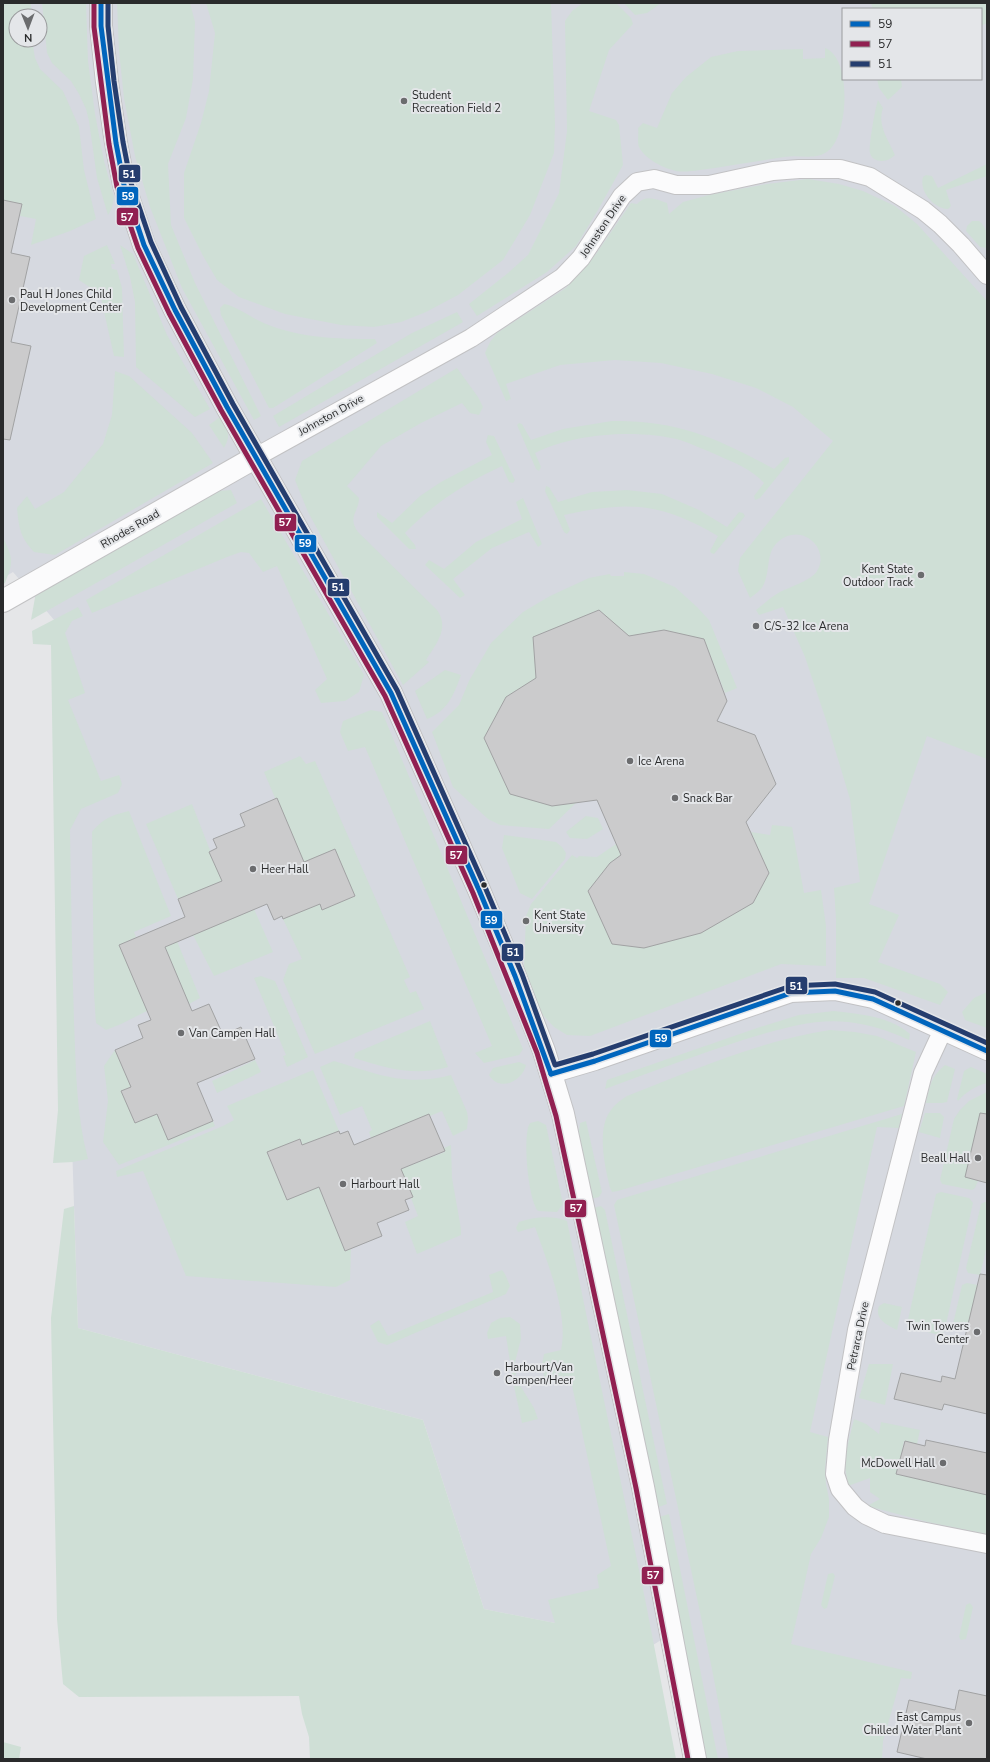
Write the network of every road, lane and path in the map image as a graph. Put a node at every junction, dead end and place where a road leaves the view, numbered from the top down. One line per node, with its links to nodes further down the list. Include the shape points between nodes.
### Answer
1 (101, 3): 3 (street, via 107,82 116,143 124,185 144,245 179,317)
2 (987, 275): 3 (street, Johnston Drive, via 956,240 923,210 870,177 840,169 773,170 709,185 676,185 654,179 637,182 622,196 581,258 563,278 471,338)
3 (256, 457): 4 (street, Rhodes Road); 7 (street, via 391,693 480,890)
4 (3, 601)
5 (942, 1032): 6 (street); 7 (street, via 873,999 835,991 791,994); 8 (street, Petrarca Drive, via 923,1073 858,1330 838,1440 835,1474 840,1489 866,1516 885,1524)
6 (987, 1051)
7 (551, 1074): 9 (street, via 563,1114 643,1487)
8 (987, 1544)
9 (695, 1759)

